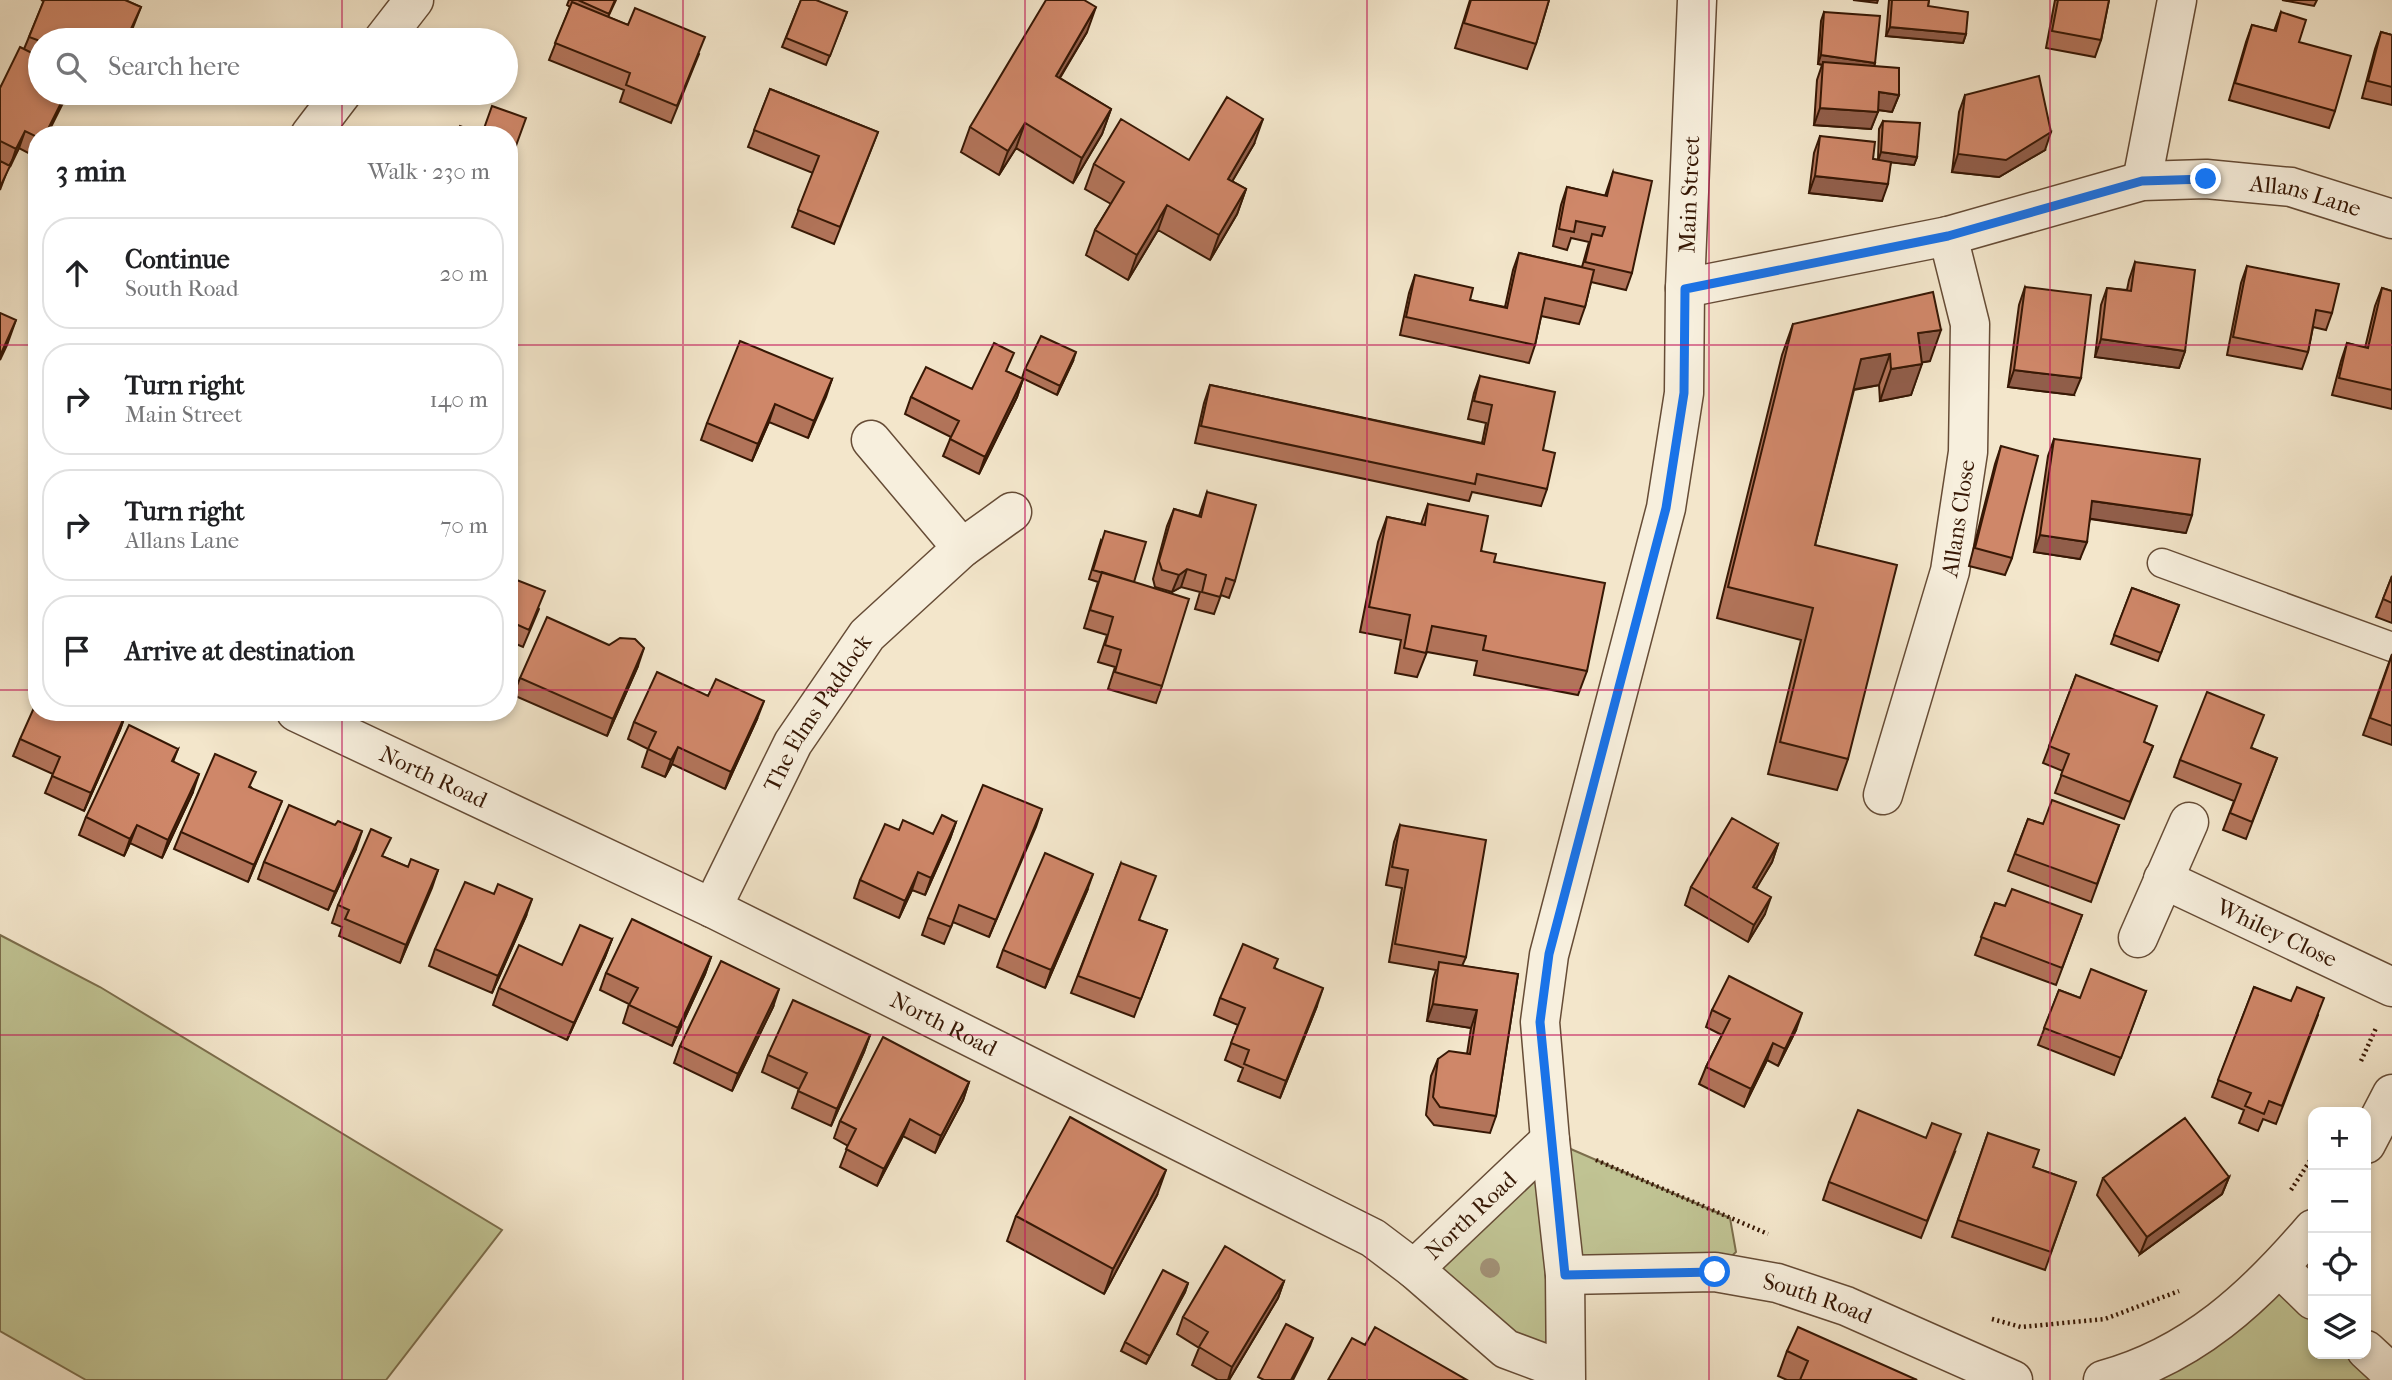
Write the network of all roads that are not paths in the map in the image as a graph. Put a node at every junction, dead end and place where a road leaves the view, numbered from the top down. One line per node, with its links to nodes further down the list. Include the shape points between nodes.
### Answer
1 (414, 0): 4 (street)
2 (1697, 0): 10 (street, Main Street)
3 (2177, 0): 7 (street)
4 (392, 28)
5 (333, 105): 6 (street)
6 (317, 126)
7 (2142, 181): 8 (street, Allans Lane, via 2206,179 2291,187); 9 (street, Allans Lane)
8 (2392, 219)
9 (1948, 236): 10 (street, Allans Lane); 17 (street, Allans Close, via 1970,324 1968,452 1950,571)
10 (1685, 289): 25 (street, Main Street, via 1684,393 1666,508 1549,954 1540,1022)
11 (871, 440): 13 (street)
12 (1012, 512): 13 (street, The Elms Paddock)
13 (962, 548): 20 (street, The Elms Paddock, via 867,635 793,743)
14 (2162, 563): 15 (lane)
15 (2392, 647)
16 (315, 721): 20 (street, North Road)
17 (1883, 795)
18 (2189, 822): 19 (street)
19 (2163, 879): 21 (street); 22 (street, Whiley Close)
20 (712, 908): 28 (street, North Road, via 1373,1238)
21 (2138, 938)
22 (2387, 1001)
23 (2392, 1094): 24 (street)
24 (2371, 1134)
25 (1550, 1140): 28 (street, North Road); 29 (street, Main Street)
26 (2310, 1233): 27 (street)
27 (2280, 1268): 30 (street); 35 (street, via 2180,1350)
28 (1414, 1269): 33 (street, via 1506,1349)
29 (1565, 1275): 33 (street, Main Street); 34 (street, South Road, via 1715,1272 1777,1283 1846,1306)
30 (2309, 1296)
31 (2371, 1354): 32 (street)
32 (2392, 1374)
33 (1566, 1376)
34 (2013, 1380)
35 (2103, 1380)

